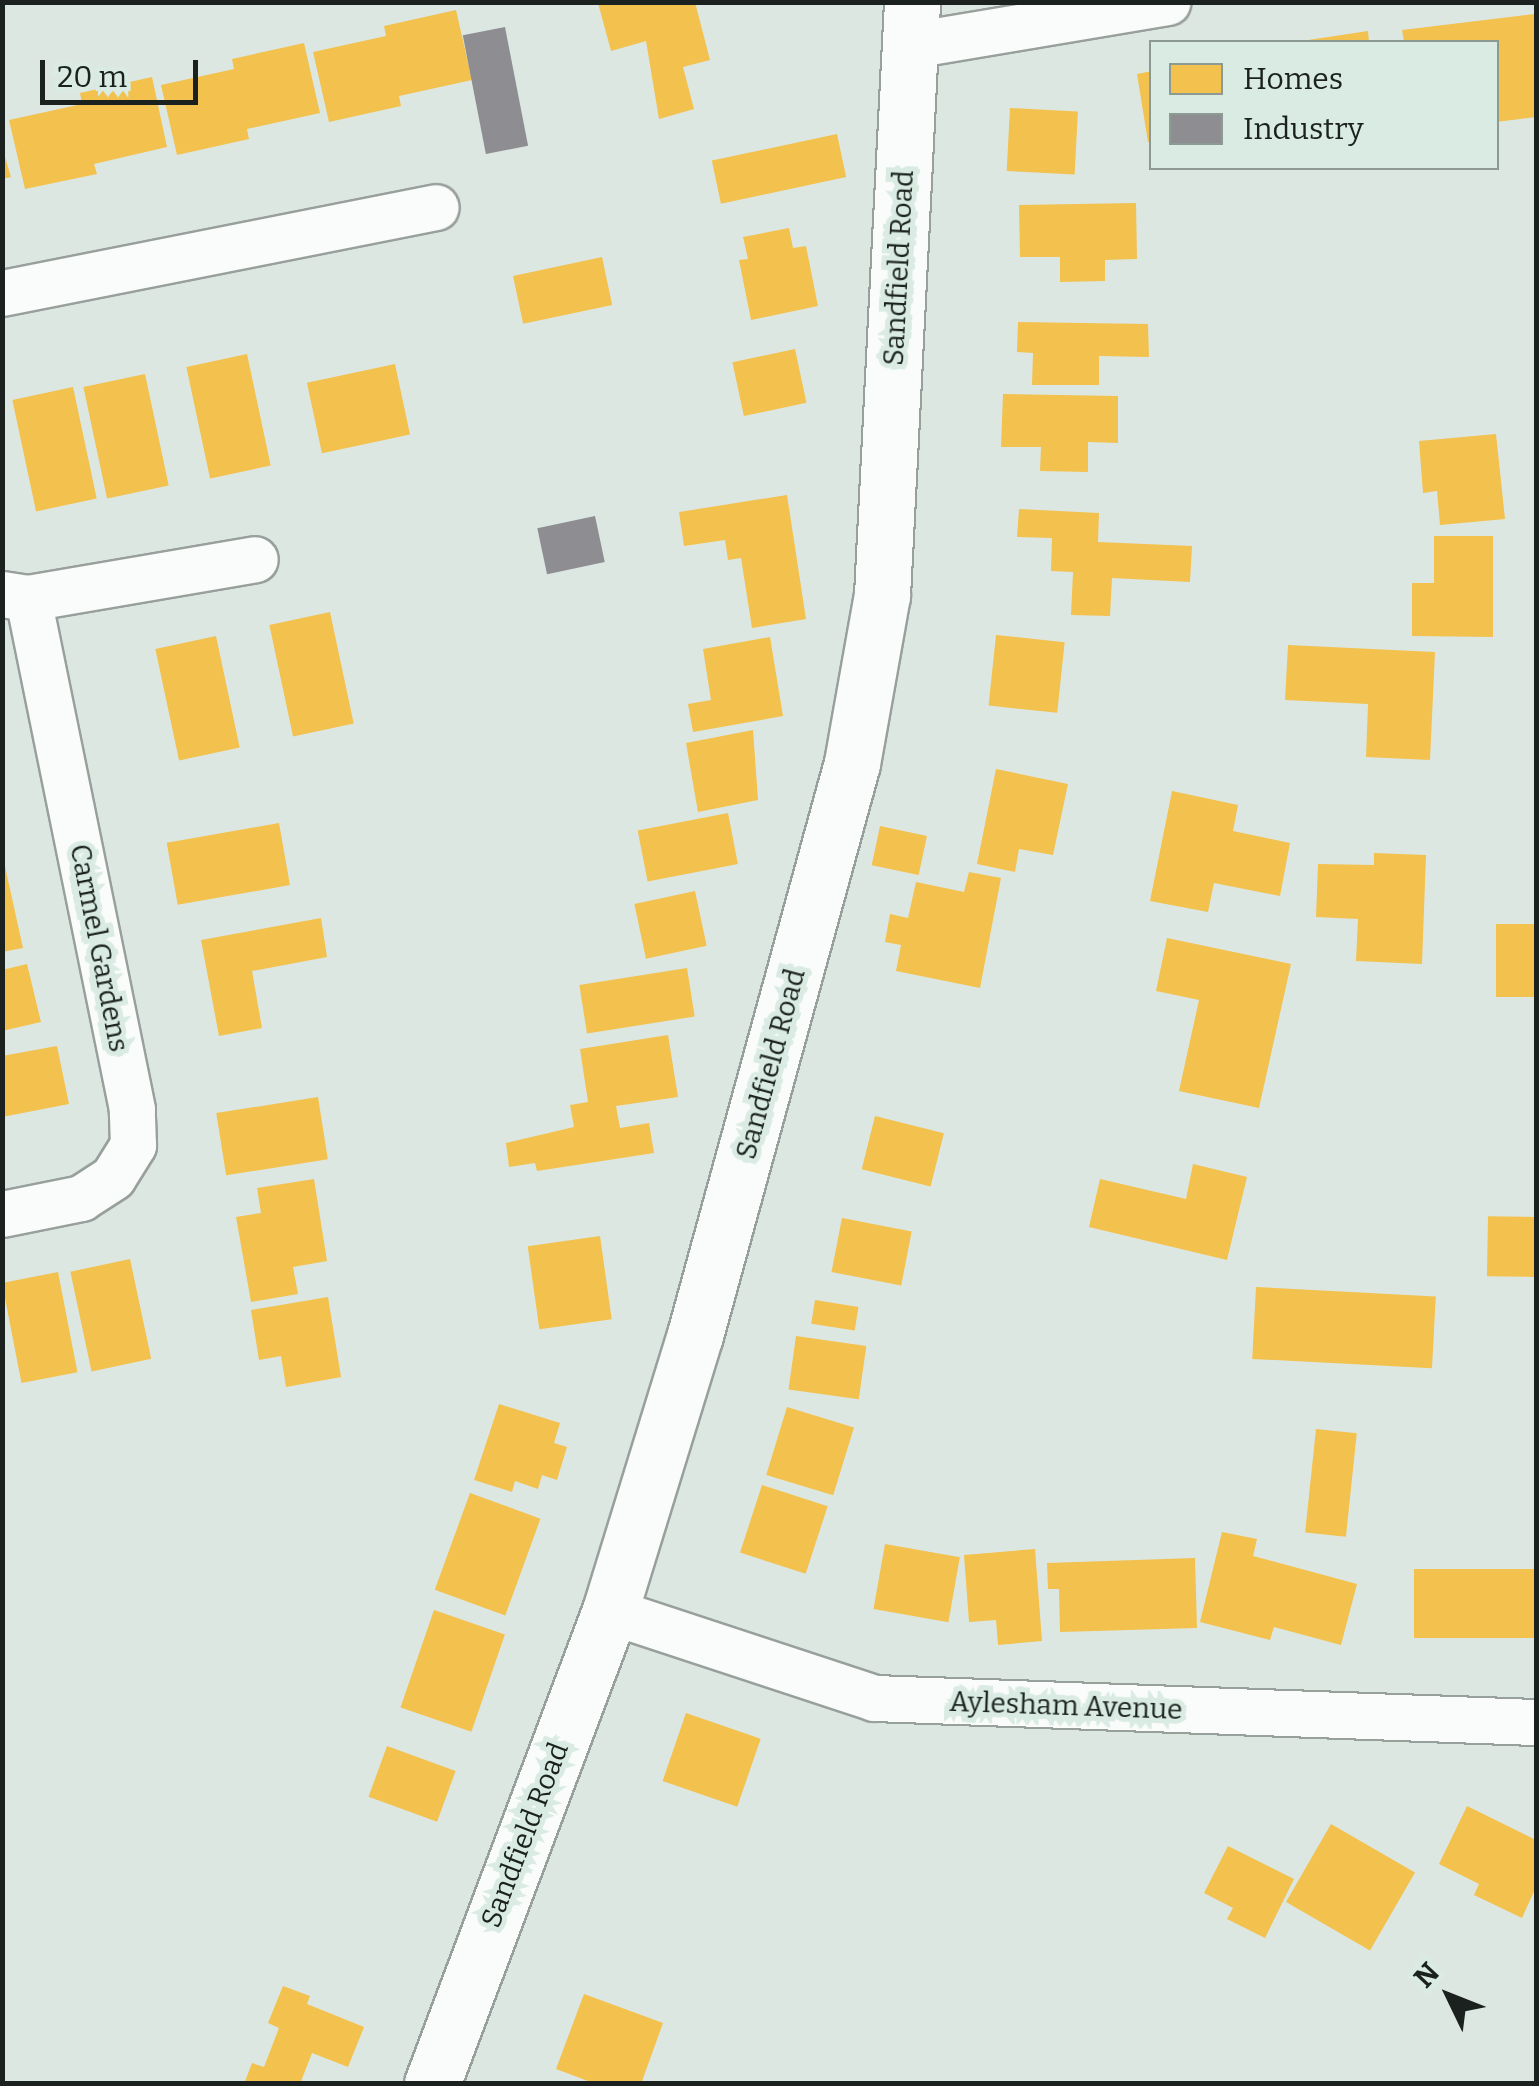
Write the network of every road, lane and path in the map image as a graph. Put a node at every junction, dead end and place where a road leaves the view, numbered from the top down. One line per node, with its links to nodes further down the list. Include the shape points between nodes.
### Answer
1 (1168, 2): 2 (street)
2 (912, 24): 8 (street, Sandfield Road, via 882,594 852,763 695,1336)
3 (436, 207): 4 (street)
4 (2, 293)
5 (255, 559): 6 (street, Carmel Gardens)
6 (15, 596): 7 (street, Carmel Gardens, via 132,1109 133,1145 113,1177 81,1198)
7 (2, 1214)
8 (610, 1612): 9 (street, Aylesham Avenue, via 874,1698); 10 (street, Sandfield Road)
9 (1536, 1722)
10 (432, 2084)

